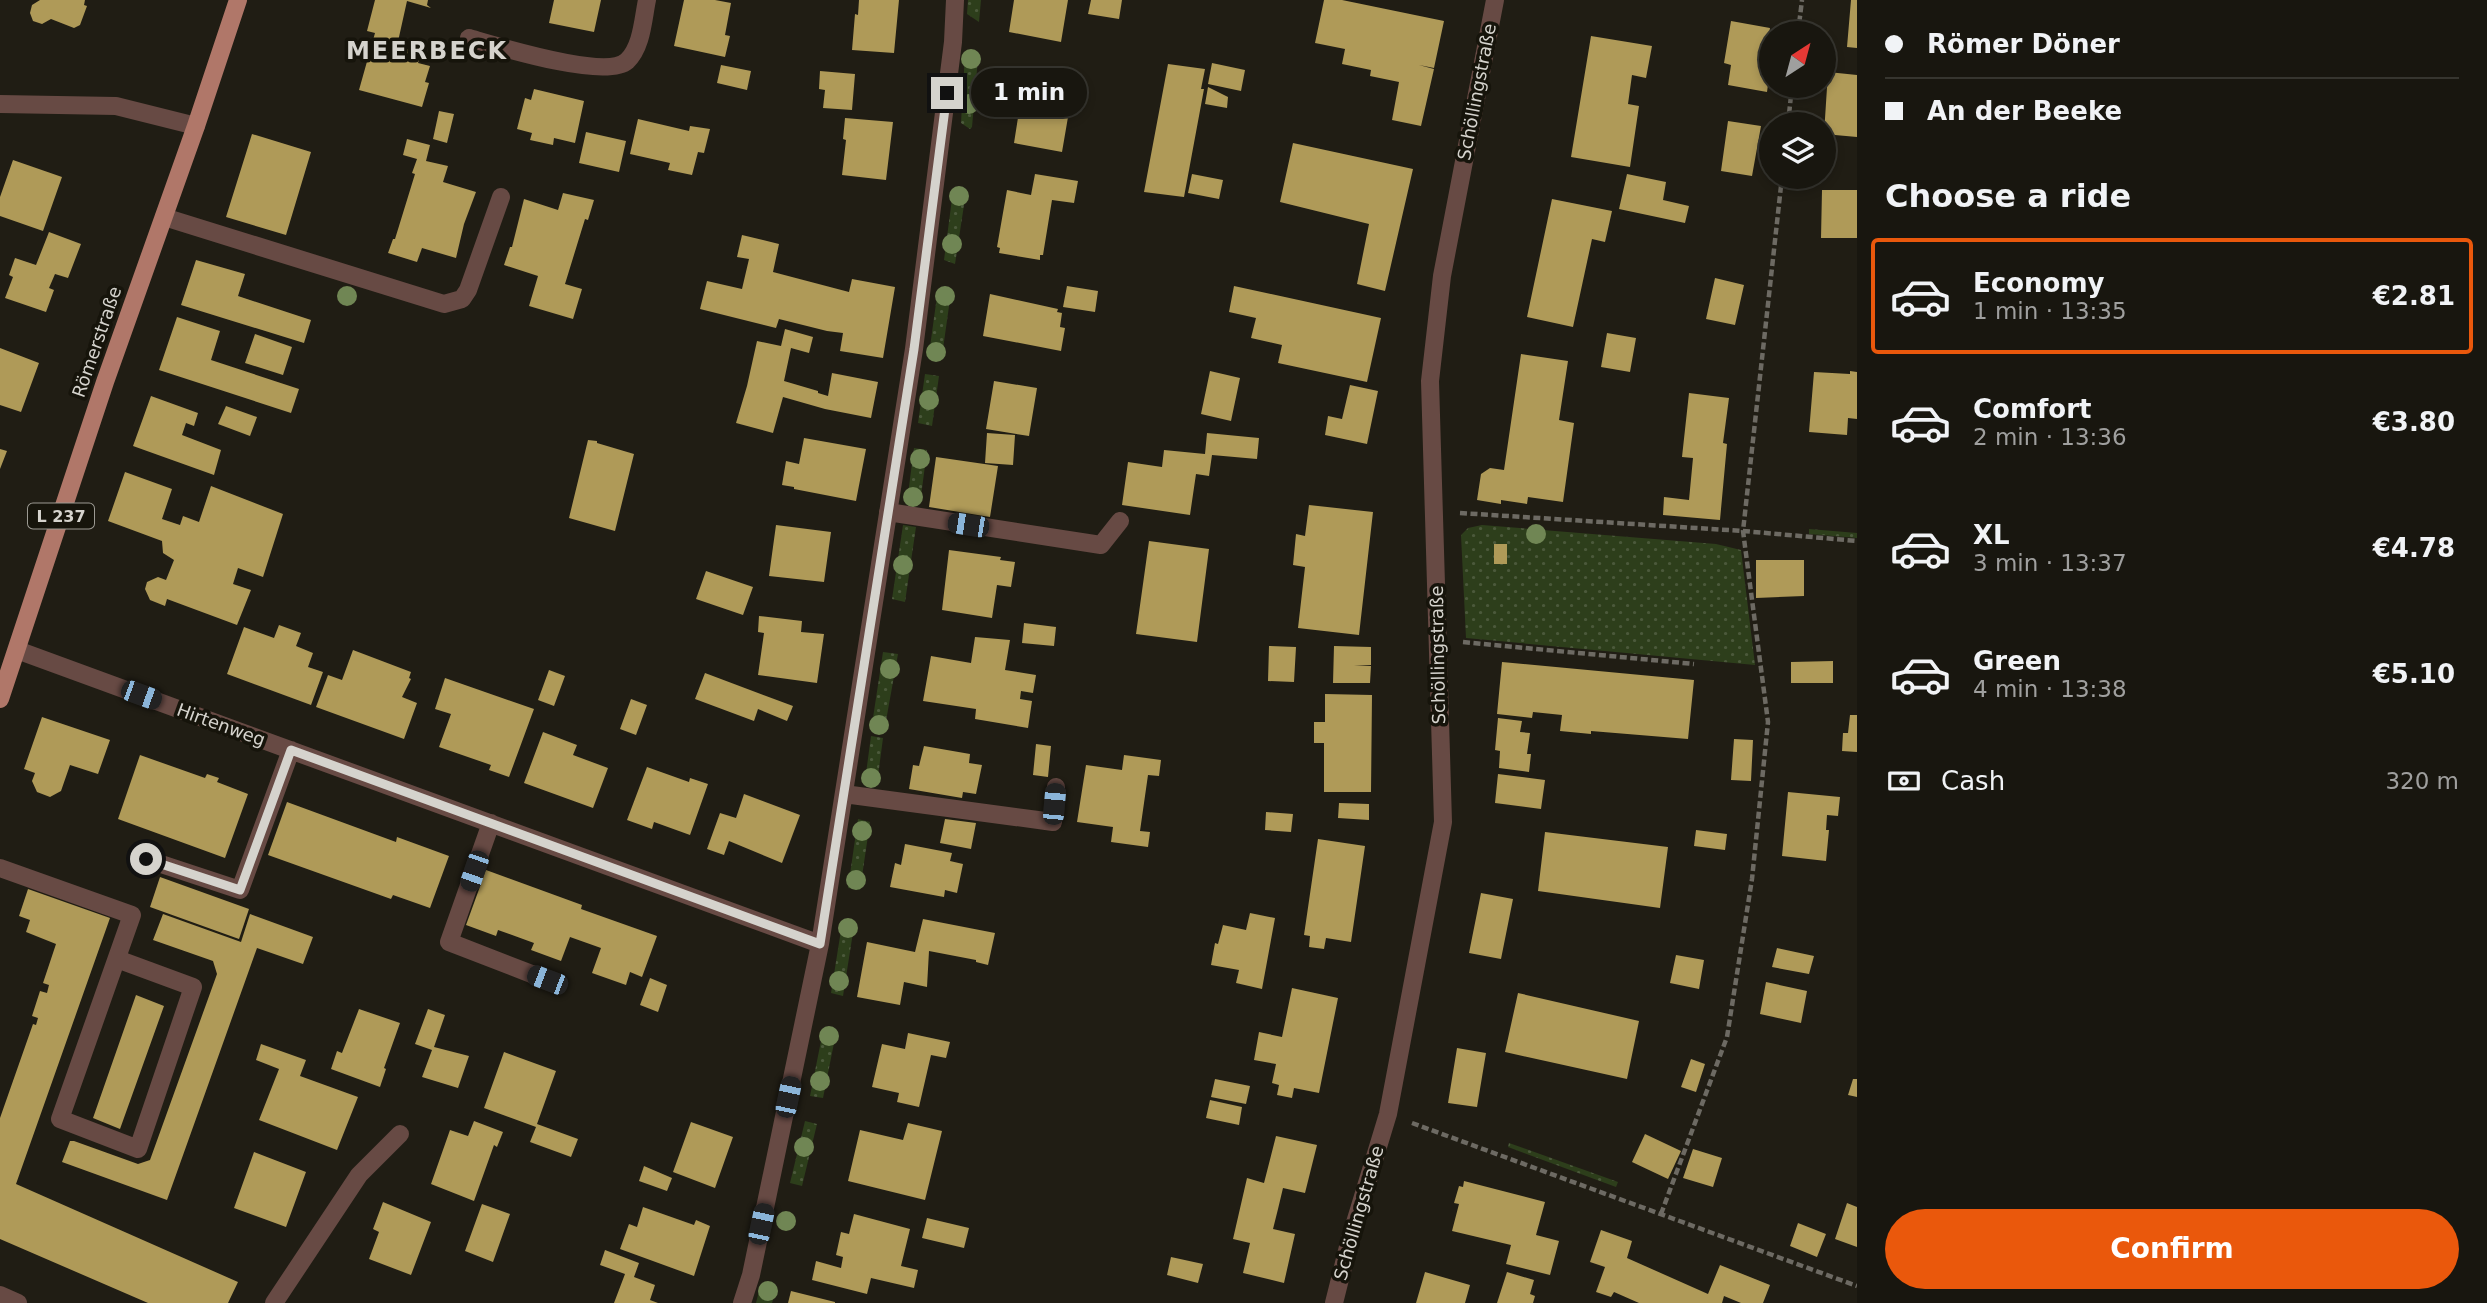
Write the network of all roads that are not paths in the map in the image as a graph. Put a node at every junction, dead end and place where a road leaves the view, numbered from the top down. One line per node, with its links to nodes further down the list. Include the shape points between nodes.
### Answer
1 (238, 0): 7 (main road, Römerstraße / L 237)
2 (647, 0): 5 (street, via 639,41 621,65 589,66)
3 (955, 0): 10 (street, via 921,295)
4 (1495, 0): 28 (street, Schöllingstraße, via 1442,276 1430,381 1443,822 1388,1114)
5 (469, 38)
6 (0, 104): 7 (street, via 116,106)
7 (196, 126): 9 (main road, Römerstraße / L 237)
8 (501, 197): 9 (street, via 468,290 462,299 444,304)
9 (163, 217): 12 (main road, Römerstraße / L 237)
10 (888, 512): 11 (street, via 1101,545); 16 (street)
11 (1120, 521)
12 (17, 650): 13 (main road, Römerstraße / L 237); 14 (street, Hirtenweg)
13 (0, 699)
14 (291, 750): 17 (street, Hirtenweg); 18 (street, via 240,890)
15 (1056, 787): 16 (street, via 1053,822)
16 (844, 794): 20 (street)
17 (491, 823): 20 (street, Hirtenweg); 22 (street, via 449,942)
18 (146, 859)
19 (0, 868): 21 (street, via 132,915)
20 (820, 944): 27 (street)
21 (117, 958): 21 (street, via 60,1119 138,1149 193,986)
22 (547, 980)
23 (400, 1134): 26 (street, via 359,1175)
24 (0, 1295): 25 (street)
25 (18, 1303)
26 (274, 1303)
27 (742, 1303)
28 (1334, 1303)

